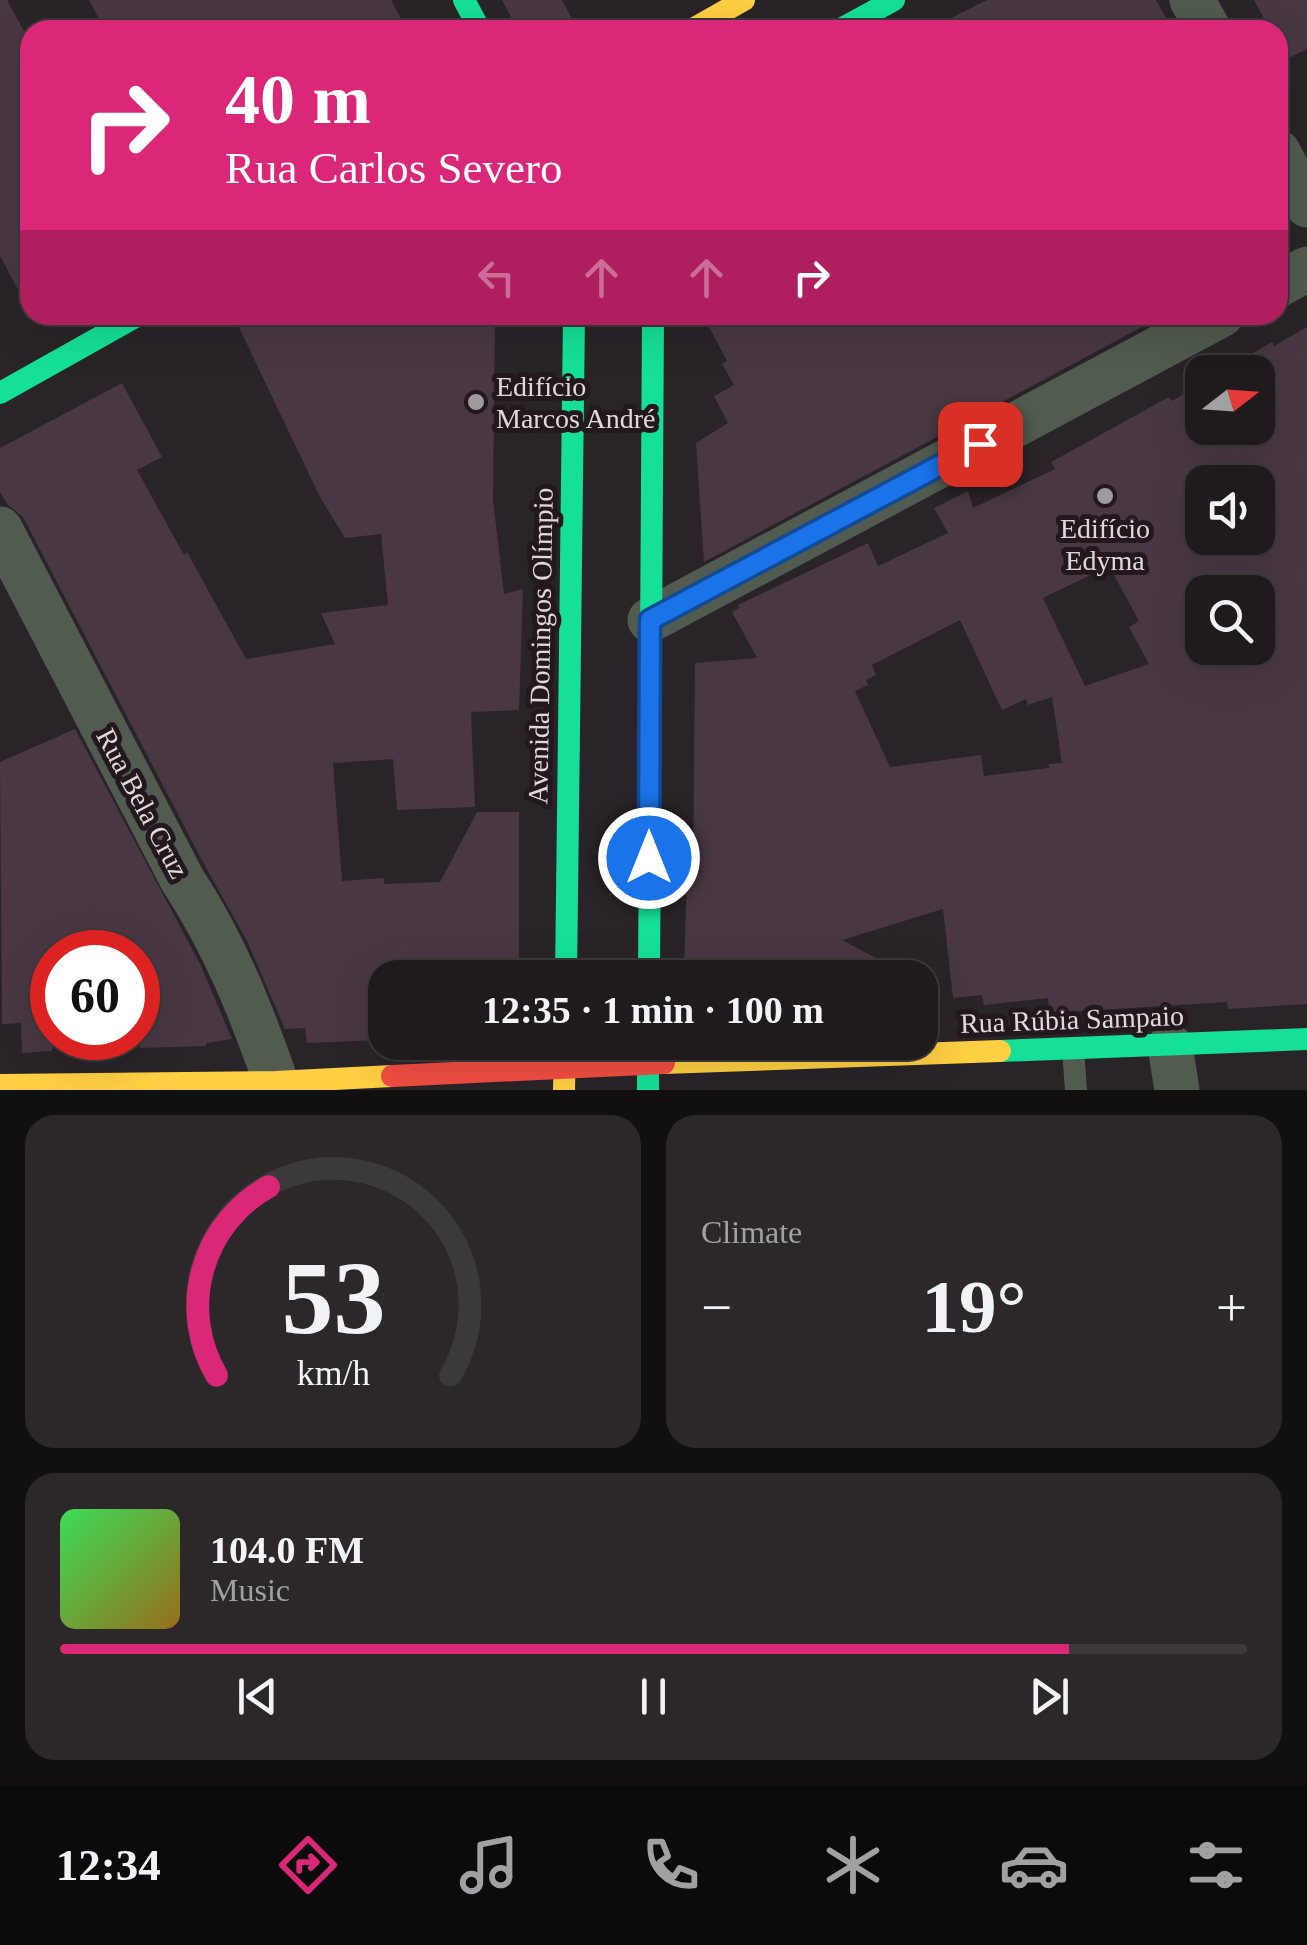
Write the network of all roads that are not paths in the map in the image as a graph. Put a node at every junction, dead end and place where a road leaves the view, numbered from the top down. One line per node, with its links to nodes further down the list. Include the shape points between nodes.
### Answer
1 (744, 0): 3 (main road)
2 (894, 0): 4 (main road)
3 (709, 20)
4 (857, 20)
5 (1288, 170): 6 (street)
6 (1307, 205)
7 (121, 325): 11 (main road)
8 (574, 325): 16 (main road, Avenida Domingos Olímpio)
9 (654, 325): 14 (main road)
10 (1202, 325): 15 (street)
11 (0, 393)
12 (627, 468): 14 (main road)
13 (0, 529): 25 (street, Rua Bela Cruz, via 182,879 215,929)
14 (652, 529): 15 (main road)
15 (650, 620): 17 (main road)
16 (566, 960)
17 (649, 960)
18 (1307, 1039): 19 (main road, Rua Rúbia Sampaio)
19 (1170, 1046): 20 (main road, Rua Rúbia Sampaio); 29 (street)
20 (1073, 1049): 21 (main road, Rua Rúbia Sampaio); 28 (lane)
21 (938, 1051)
22 (628, 1060): 24 (main road, Rua Rúbia Sampaio)
23 (648, 1060): 27 (main road)
24 (564, 1079): 25 (main road, Rua Rúbia Sampaio)
25 (276, 1082): 26 (main road, Rua Rúbia Sampaio)
26 (0, 1086)
27 (648, 1090)
28 (1076, 1090)
29 (1177, 1090)

